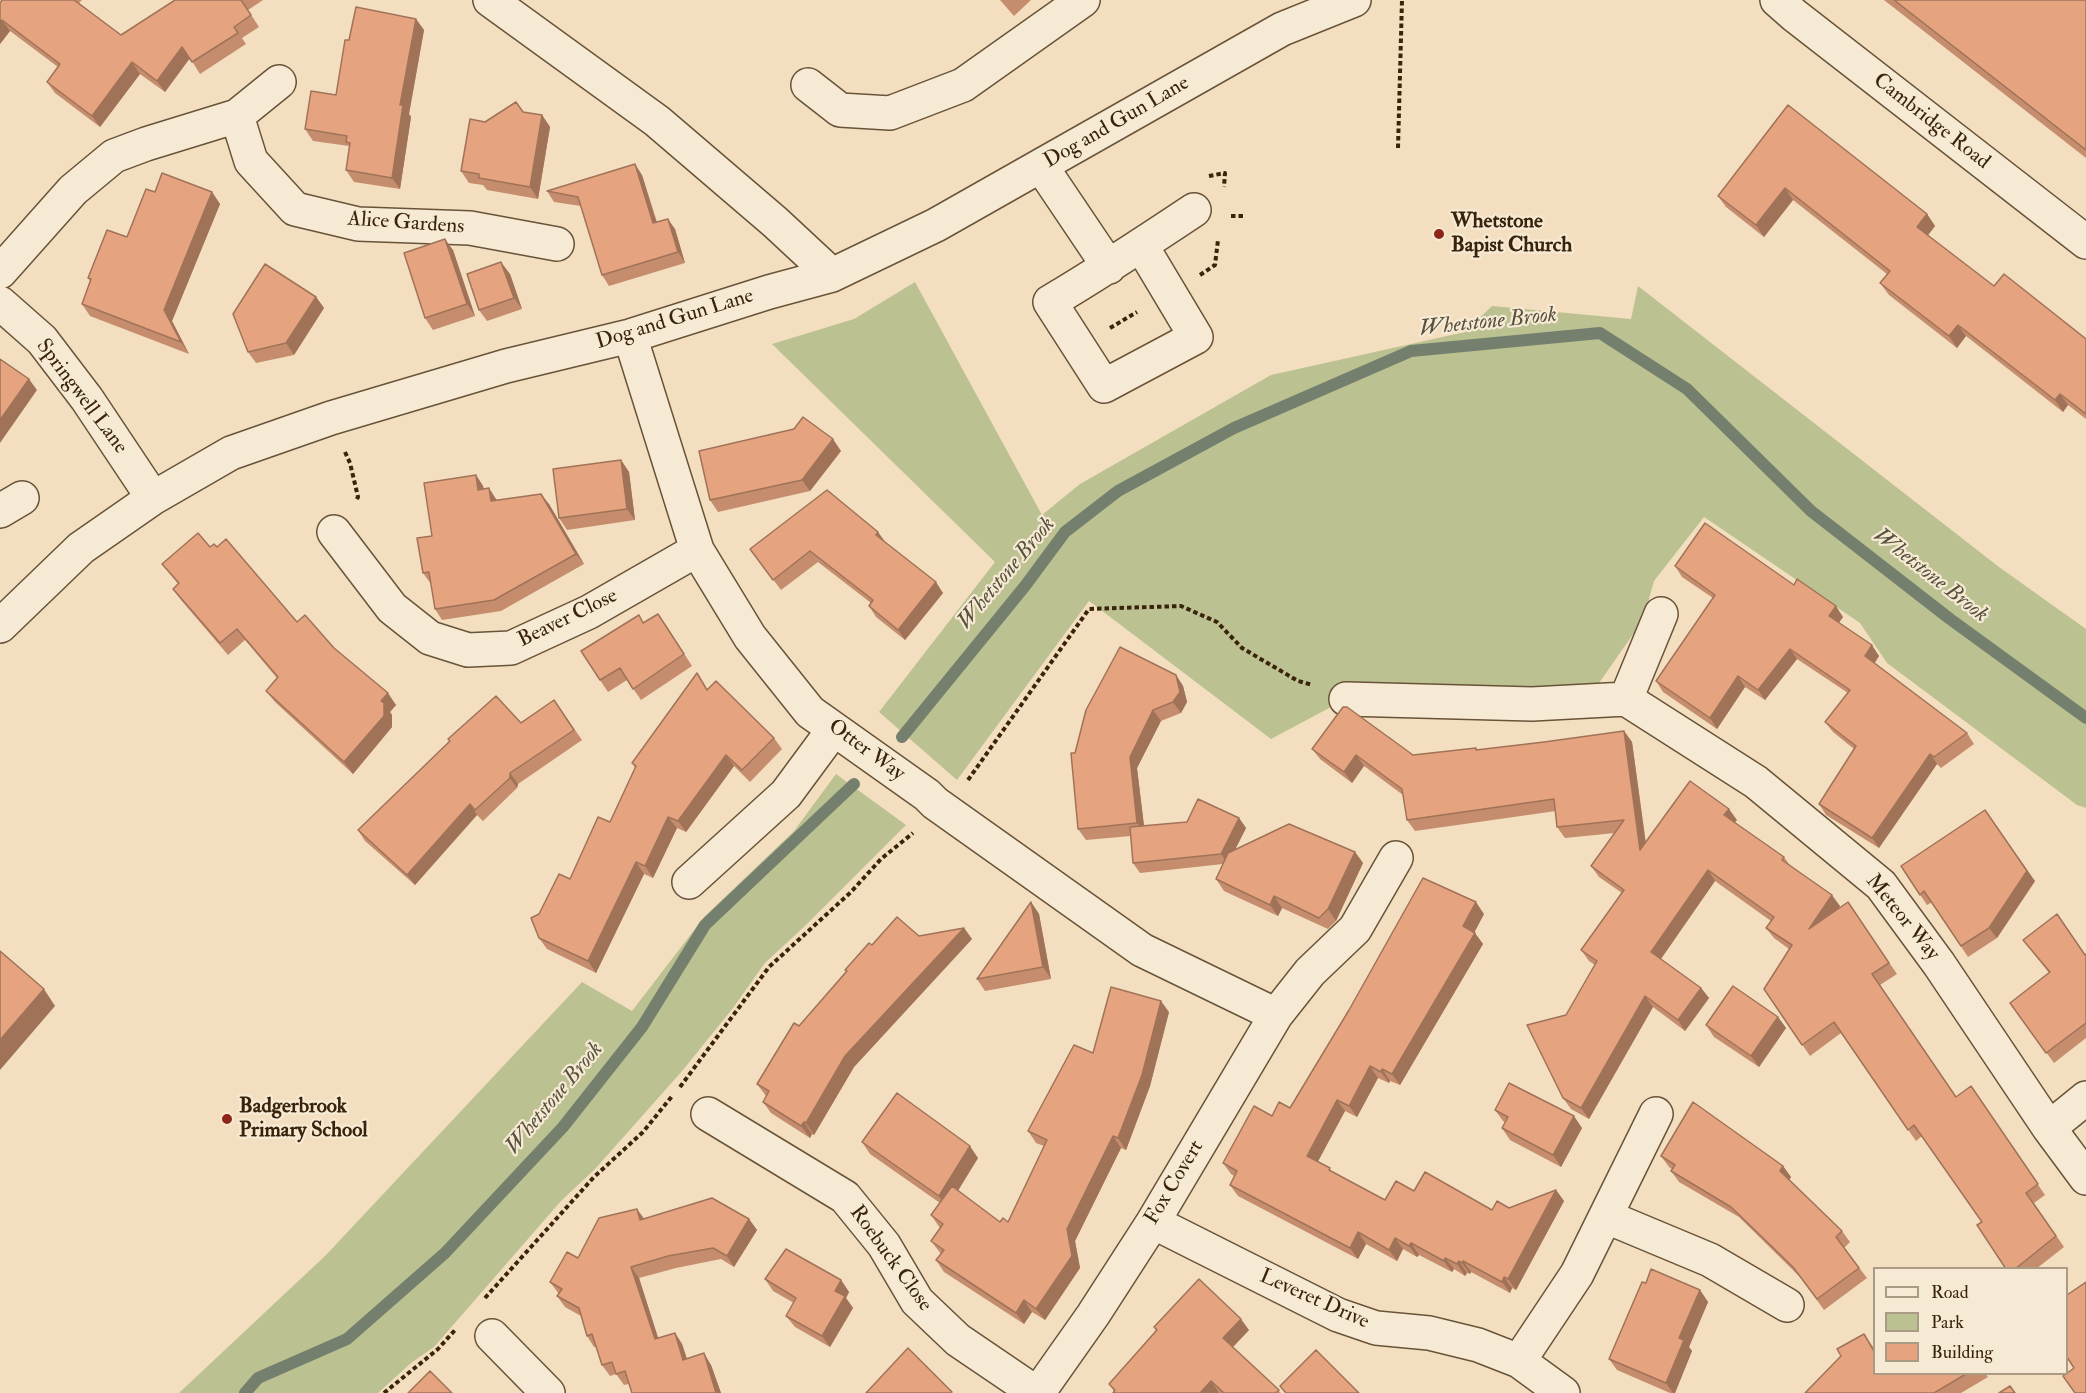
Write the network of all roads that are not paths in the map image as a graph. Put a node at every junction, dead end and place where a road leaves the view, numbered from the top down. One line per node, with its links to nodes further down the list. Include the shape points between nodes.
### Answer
1 (490, 0): 15 (street, via 657,121)
2 (1083, 0): 6 (street, via 963,85 890,113 840,110)
3 (1354, 0): 8 (street, Dog and Gun Lane, via 1282,29)
4 (1778, 0): 10 (street, Cambridge Road)
5 (279, 82): 7 (street)
6 (808, 85)
7 (237, 116): 11 (street, Alice Gardens, via 251,161 295,209 358,224 470,228); 14 (street, via 114,156 73,190)
8 (1041, 166): 13 (street); 15 (street, Dog and Gun Lane, via 936,225)
9 (1194, 210): 12 (street)
10 (2086, 242)
11 (557, 244)
12 (1142, 245): 13 (street); 13 (street, via 1196,337 1104,386 1050,302)
13 (1109, 267)
14 (0, 272)
15 (832, 275): 17 (street, Dog and Gun Lane)
16 (0, 303): 18 (street, Springwell Lane, via 48,349 87,399)
17 (630, 336): 18 (street, Dog and Gun Lane, via 506,366 331,418 231,453); 20 (street, Otter Way)
18 (153, 498): 22 (street, Dog and Gun Lane, via 81,548)
19 (334, 532): 20 (street, Beaver Close, via 392,608 430,638 468,650 511,648 589,612)
20 (697, 550): 25 (street, Otter Way, via 750,637 810,712)
21 (1661, 614): 24 (street)
22 (0, 626)
23 (1331, 693): 24 (street, via 1532,704)
24 (1626, 699): 32 (street, Meteor Way, via 1756,782 1881,885)
25 (834, 729): 27 (street, via 786,794); 28 (street, Otter Way, via 1142,950)
26 (1396, 858): 28 (street, Fox Covert, via 1355,929 1310,972)
27 (689, 882)
28 (1276, 1015): 35 (street, Fox Covert)
29 (2086, 1098): 32 (street)
30 (708, 1114): 40 (street, Roebuck Close, via 845,1197 884,1245 917,1302 958,1341)
31 (1656, 1114): 34 (street)
32 (2049, 1128): 33 (street, Meteor Way)
33 (2086, 1178)
34 (1606, 1217): 36 (street, via 1710,1260); 38 (street, via 1577,1274)
35 (1153, 1222): 38 (street, Leveret Drive, via 1338,1315 1376,1328 1429,1332); 40 (street, Fox Covert)
36 (1787, 1305)
37 (492, 1336): 39 (street)
38 (1519, 1361): 41 (street, Leveret Drive)
39 (548, 1393)
40 (1037, 1393)
41 (1563, 1393)

